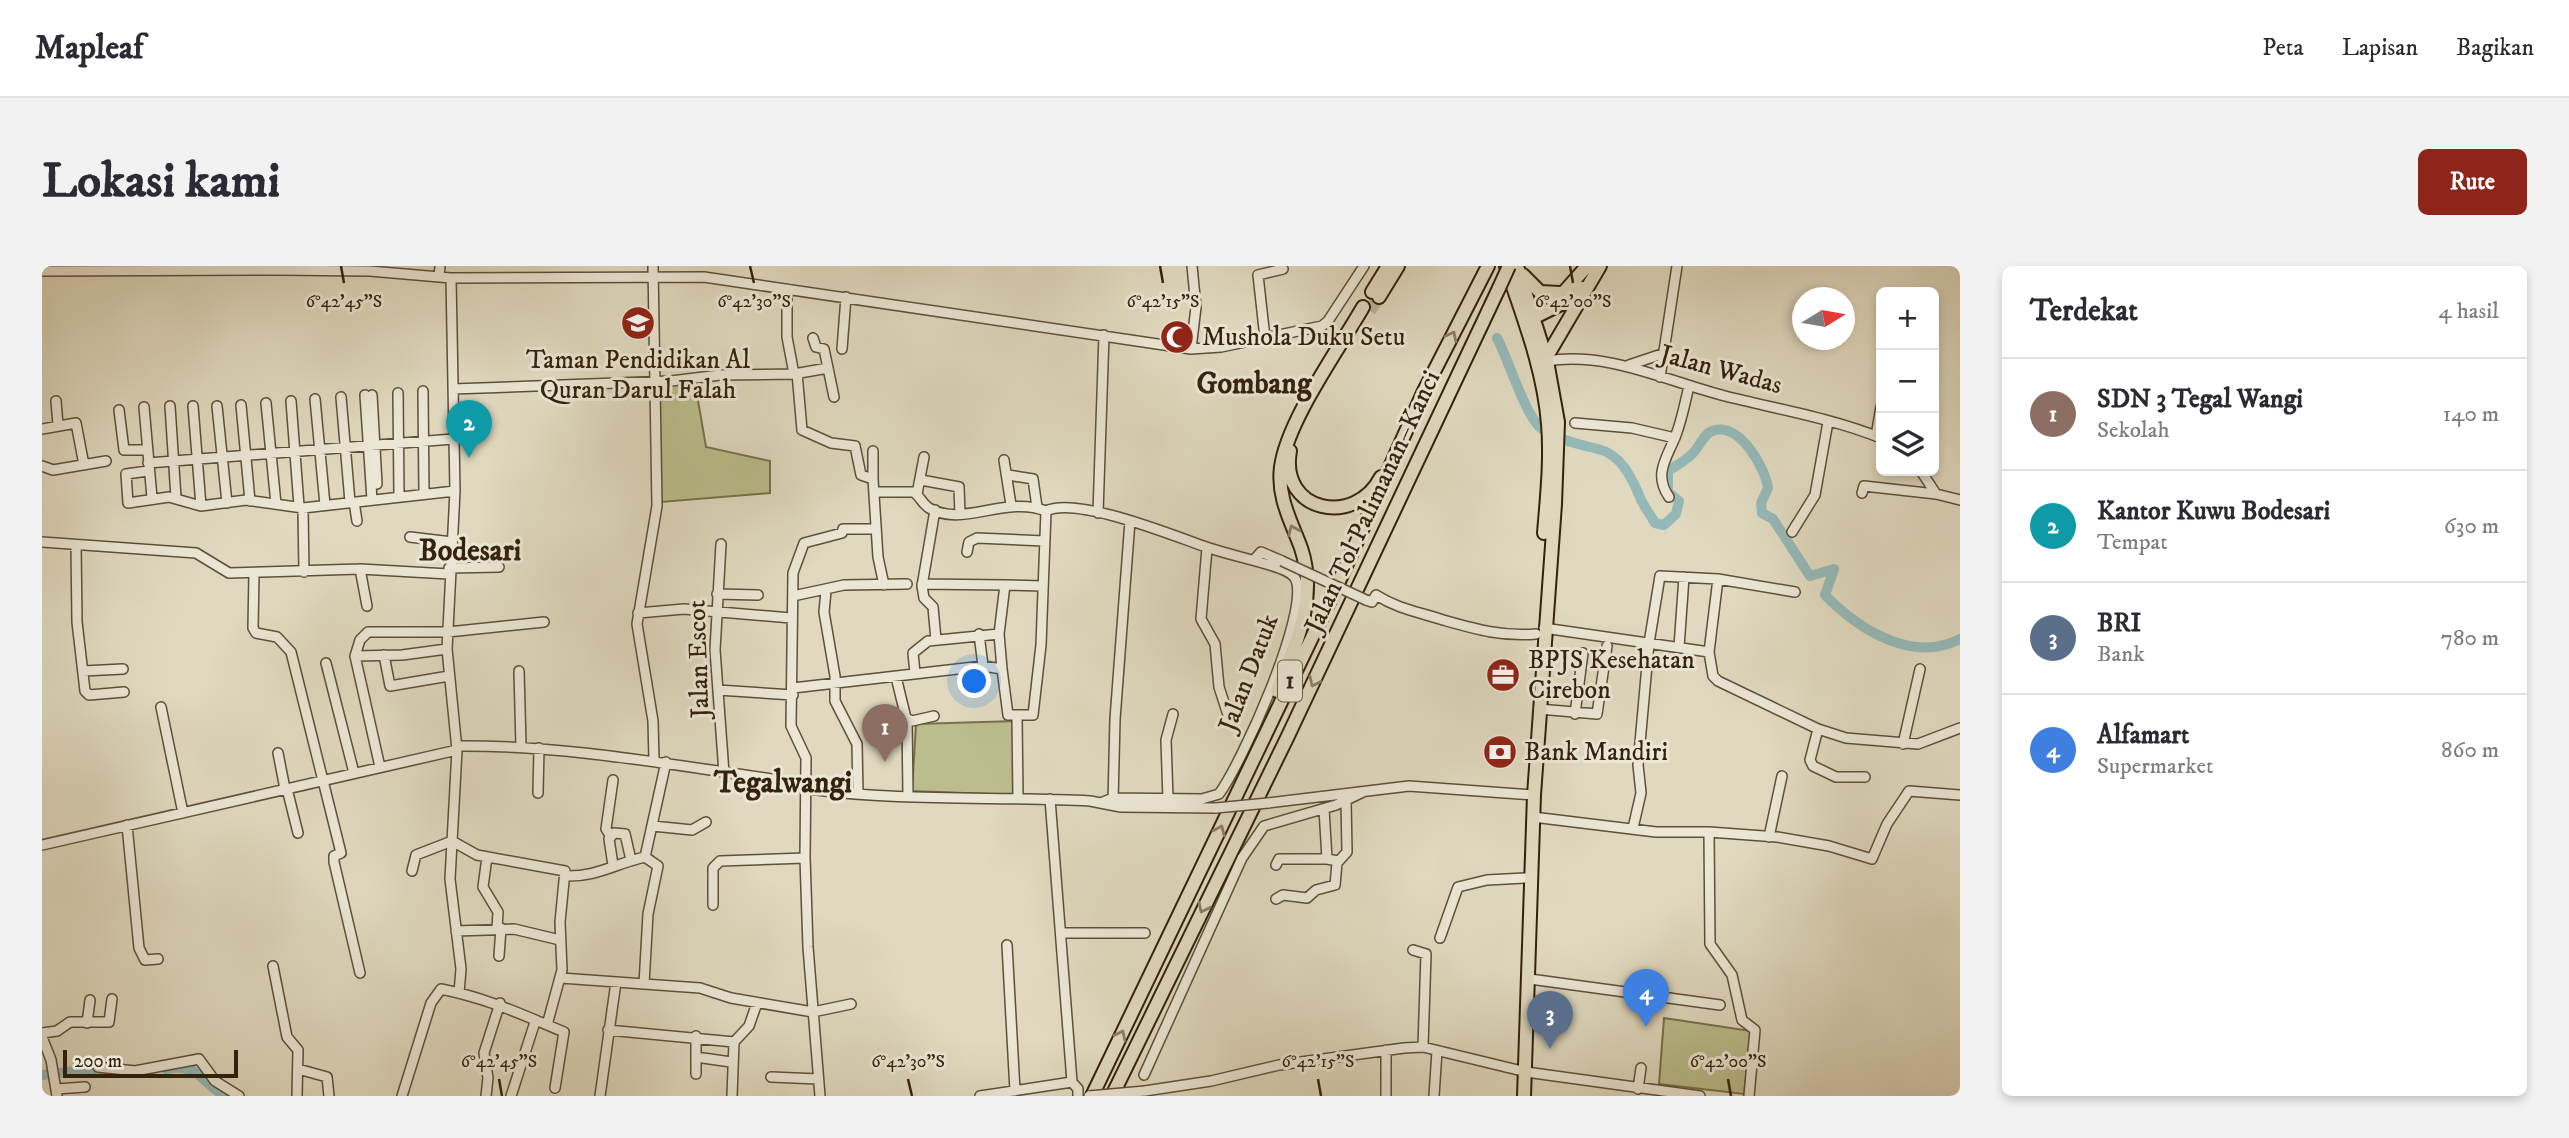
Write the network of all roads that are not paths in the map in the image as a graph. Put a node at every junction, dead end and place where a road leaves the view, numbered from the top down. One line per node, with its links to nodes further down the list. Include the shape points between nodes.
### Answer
1 (440, 266): 16 (street)
2 (653, 266): 18 (street)
3 (1192, 266): 28 (street, via 1196,307)
4 (1364, 266): 25 (street, via 1327,323)
5 (1388, 266): 6 (highway, via 1376,294)
6 (1398, 266)
7 (1488, 266): 41 (highway, Jalan Tol Palimanan–Kanci / 1, one-way to 7)
8 (1508, 266): 22 (highway); 298 (highway, Jalan Tol Palimanan–Kanci / 1, one-way to 298, bridge, via 1287,738)
9 (1517, 266): 20 (highway, via 1540,292); 22 (highway)
10 (1677, 266): 29 (street)
11 (339, 268): 14 (street); 16 (street)
12 (1594, 269): 20 (highway); 22 (highway, via 1565,302); 26 (highway)
13 (1283, 270): 25 (street, via 1258,275)
14 (42, 271)
15 (519, 271): 17 (street); 18 (street)
16 (439, 277): 17 (street)
17 (451, 278): 38 (street)
18 (652, 279): 19 (street, via 704,277); 36 (street)
19 (787, 289): 21 (street); 34 (street, via 787,337)
20 (1565, 291): 22 (highway)
21 (846, 297): 23 (street); 27 (street)
22 (1528, 316): 31 (highway)
23 (1104, 335): 28 (street); 108 (street)
24 (813, 338): 33 (street, via 816,347 824,349)
25 (1265, 338): 28 (street)
26 (1553, 346): 30 (street); 31 (highway)
27 (842, 349)
28 (1191, 349)
29 (1662, 354): 32 (street); 35 (street)
30 (1565, 357): 31 (street, Jalan Wadas); 32 (street, Jalan Wadas)
31 (1543, 361): 145 (highway, via 1553,443)
32 (1627, 365): 35 (street, Jalan Wadas)
33 (828, 368): 34 (street); 44 (street)
34 (796, 373): 36 (street); 83 (street, via 802,430 813,437 855,446 862,475)
35 (1660, 377): 37 (street, Jalan Wadas)
36 (654, 382): 38 (street); 142 (street, via 657,506)
37 (1689, 386): 55 (street, Jalan Wadas); 60 (street)
38 (453, 389): 61 (street)
39 (423, 391): 62 (street)
40 (398, 393): 63 (street)
41 (1423, 393): 194 (highway, Jalan Tol Palimanan–Kanci / 1, via 1385,484); 194 (highway, one-way to 41, via 1308,603 1305,563 1282,495 1283,455 1298,420 1367,309 1291,446 1290,472 1300,494 1313,504 1332,508 1352,504 1371,492)
42 (369, 395): 64 (street)
43 (341, 397): 65 (street)
44 (834, 397)
45 (315, 399): 67 (street)
46 (56, 401): 57 (street)
47 (291, 401): 69 (street)
48 (266, 402): 70 (street)
49 (242, 405): 71 (street)
50 (170, 406): 77 (street)
51 (194, 406): 74 (street)
52 (217, 406): 72 (street)
53 (144, 407): 66 (street)
54 (119, 410): 66 (street, via 124,450)
55 (1828, 422): 59 (street, Jalan Wadas); 113 (street, via 1815,495)
56 (1576, 423): 60 (street)
57 (58, 425): 58 (street); 78 (street, via 76,423)
58 (42, 429)
59 (1876, 436)
60 (1675, 438): 92 (street, via 1661,470)
61 (453, 439): 62 (street); 85 (street)
62 (425, 442): 63 (street); 88 (street)
63 (400, 444): 64 (street); 91 (street)
64 (371, 445): 65 (street); 96 (street)
65 (345, 448): 67 (street); 98 (street)
66 (147, 450): 80 (street)
67 (320, 450): 69 (street); 101 (street)
68 (873, 451): 83 (street)
69 (295, 452): 70 (street); 104 (street)
70 (271, 453): 71 (street); 100 (street)
71 (247, 454): 72 (street); 97 (street)
72 (222, 457): 74 (street); 99 (street)
73 (924, 457): 84 (street)
74 (197, 458): 77 (street); 103 (street)
75 (1004, 460): 81 (street)
76 (106, 461): 78 (street)
77 (173, 461): 80 (street); 94 (street)
78 (84, 465): 79 (street, via 53,470)
79 (42, 466)
80 (148, 467): 93 (street); 93 (street, via 126,474 127,501)
81 (1008, 475): 102 (street); 105 (street, via 1033,480)
82 (1924, 476): 90 (street)
83 (873, 479): 86 (street)
84 (921, 480): 89 (street); 109 (street, via 958,487)
85 (455, 491): 88 (street); 117 (street)
86 (875, 492): 89 (street); 111 (street)
87 (1862, 493): 90 (street, via 1864,486)
88 (424, 494): 91 (street)
89 (917, 494): 106 (street)
90 (1936, 494): 95 (street)
91 (399, 496): 96 (street)
92 (1669, 497)
93 (152, 498): 94 (street)
94 (176, 498): 103 (street)
95 (1960, 499)
96 (375, 500): 98 (street)
97 (250, 501): 99 (street); 100 (street)
98 (352, 502): 101 (street); 110 (street)
99 (227, 503): 103 (street)
100 (276, 504): 104 (street)
101 (325, 505): 104 (street)
102 (1011, 505): 105 (street); 109 (street)
103 (201, 506)
104 (301, 507): 126 (street)
105 (1037, 507): 107 (street)
106 (935, 510): 109 (street); 131 (street)
107 (1046, 511): 108 (street, Jalan Datuk, via 1063,508); 115 (street)
108 (1098, 513): 112 (street, Jalan Datuk)
109 (960, 514)
110 (357, 521)
111 (876, 529): 132 (street); 139 (street, via 844,528 842,533 803,544 795,560)
112 (1129, 530): 121 (street, Jalan Datuk); 209 (street)
113 (1792, 532)
114 (410, 537): 117 (street)
115 (1044, 540): 120 (street, via 977,538); 134 (street)
116 (42, 542): 119 (street)
117 (452, 542): 125 (street)
118 (721, 544): 137 (street, Jalan Escot)
119 (76, 546): 127 (street, via 196,553 225,573); 163 (street)
120 (967, 552)
121 (1206, 555): 122 (street, Jalan Datuk); 178 (street, via 1201,619 1215,644 1219,687)
122 (1254, 560): 145 (street, bridge, via 1261,552 1371,602 1376,595 1401,610 1475,630 1509,637); 207 (street, Jalan Datuk, via 1295,578 1292,634 1222,790 1212,798)
123 (499, 567): 125 (street)
124 (360, 569): 125 (street); 126 (street); 140 (street)
125 (449, 571): 146 (street)
126 (304, 572): 127 (street)
127 (254, 573): 195 (street, via 253,628 256,633 276,637 291,652)
128 (1684, 577): 129 (street); 150 (street, via 1659,578); 152 (street)
129 (1718, 579): 136 (street); 154 (street)
130 (907, 584): 132 (street)
131 (922, 584): 133 (street); 149 (street, via 924,598 933,607)
132 (884, 585): 135 (street, via 844,585)
133 (1005, 585): 134 (street); 148 (street)
134 (1042, 586): 177 (street, via 1037,709 1033,715)
135 (826, 591): 139 (street); 168 (street, via 824,612)
136 (1795, 592)
137 (717, 594): 138 (street); 141 (street, Jalan Escot)
138 (758, 596)
139 (793, 596): 143 (street)
140 (366, 606)
141 (715, 612): 142 (street); 143 (street); 169 (street, Jalan Escot)
142 (638, 613): 187 (street)
143 (791, 618): 171 (street)
144 (544, 622): 146 (street)
145 (1540, 631): 150 (street); 175 (highway)
146 (448, 632): 153 (street); 157 (street, via 372,631 360,640)
147 (979, 634): 148 (street); 149 (street); 159 (street)
148 (999, 634): 161 (street)
149 (936, 640): 165 (street, via 913,653)
150 (1649, 643): 152 (street); 216 (street, via 1641,793)
151 (1607, 646): 174 (street, via 1598,713)
152 (1679, 647): 154 (street)
153 (447, 649): 156 (street); 166 (street)
154 (1709, 652): 181 (street, via 1714,678)
155 (1583, 653): 174 (street)
156 (384, 655): 157 (street); 166 (street, via 390,686)
157 (355, 656): 189 (street)
158 (326, 663): 190 (street)
159 (984, 666): 161 (street); 165 (street)
160 (123, 669): 163 (street)
161 (1002, 669): 177 (street, via 1007,713)
162 (1920, 669): 182 (street)
163 (83, 671): 170 (street, via 87,694)
164 (519, 671): 183 (street)
165 (915, 673): 167 (street)
166 (449, 676): 184 (street)
167 (897, 677): 168 (street); 179 (street)
168 (835, 684): 171 (street); 201 (street, via 836,706 857,744)
169 (718, 690): 171 (street); 191 (street, Jalan Escot)
170 (124, 692)
171 (793, 692): 197 (street, via 791,731 805,752)
172 (162, 707): 211 (street)
173 (1173, 714): 207 (street, via 1166,749)
174 (1575, 714): 175 (street)
175 (1536, 715): 203 (highway)
176 (934, 716): 179 (street)
177 (1017, 717): 205 (street)
178 (1229, 718)
179 (907, 719): 202 (street)
180 (1960, 728): 182 (street, via 1918,744)
181 (1818, 729): 182 (street, via 1846,738); 193 (street, via 1812,766 1836,777)
182 (1903, 744)
183 (521, 746): 184 (street); 185 (street)
184 (457, 748): 189 (street); 221 (street)
185 (539, 748): 187 (street); 200 (street)
186 (278, 753): 198 (street)
187 (654, 760): 188 (street)
188 (666, 762): 191 (street); 215 (street)
189 (380, 767): 190 (street)
190 (354, 772): 195 (street)
191 (724, 773): 197 (street, via 782,780)
192 (1782, 776): 220 (street)
193 (1865, 777)
194 (1243, 779): 297 (highway, Jalan Tol Palimanan–Kanci / 1, one-way to 194)
195 (324, 780): 198 (street); 247 (street, via 341,853 334,856 334,862)
196 (613, 780): 219 (street, via 606,829)
197 (805, 788): 201 (street); 225 (street)
198 (286, 789): 211 (street); 218 (street)
199 (1363, 792): 203 (street, via 1409,786); 208 (street); 209 (street, bridge, via 1216,808)
200 (538, 793)
201 (858, 793): 202 (street)
202 (908, 795): 205 (street)
203 (1531, 795): 212 (highway); 233 (highway)
204 (1960, 795): 220 (street, via 1911,790 1872,859 1829,846)
205 (1017, 798): 206 (street)
206 (1050, 799): 209 (street); 238 (street)
207 (1168, 799): 209 (street, Jalan Datuk)
208 (1346, 801): 210 (street); 228 (street, via 1347,852)
209 (1113, 802)
210 (1324, 809): 226 (street); 277 (street, via 1270,823 1255,835)
211 (183, 813): 214 (street)
212 (1533, 817): 216 (street); 249 (highway)
213 (706, 822): 215 (street, via 692,830)
214 (127, 825): 222 (street); 245 (street, via 139,948 145,960)
215 (653, 825): 224 (street)
216 (1633, 828): 217 (street, via 1668,834)
217 (1709, 832): 220 (street); 304 (street, via 1710,944 1732,975 1742,1020 1755,1030)
218 (298, 833)
219 (610, 835): 227 (street, via 625,834); 229 (street)
220 (1769, 837)
221 (452, 841): 223 (street); 231 (street, via 416,855); 237 (street, via 450,879)
222 (42, 845)
223 (486, 857): 232 (street, via 562,868); 236 (street, via 484,887 498,912)
224 (645, 857): 227 (street); 251 (street, via 659,869 649,914)
225 (805, 858): 235 (street, via 720,861 713,868); 259 (street)
226 (1326, 859): 228 (street); 230 (street, via 1279,859)
227 (631, 860): 229 (street)
228 (1338, 861): 234 (street, via 1337,882 1331,888 1316,890 1307,898 1283,895)
229 (613, 865): 232 (street, via 591,876)
230 (1276, 866)
231 (412, 871)
232 (565, 876): 241 (street)
233 (1525, 878): 240 (street, via 1475,881 1458,887); 275 (highway)
234 (1276, 899)
235 (713, 905)
236 (499, 928): 237 (street); 241 (street); 244 (street)
237 (456, 931): 252 (street)
238 (1062, 933): 239 (street); 280 (street)
239 (1145, 933)
240 (1440, 938)
241 (560, 940): 248 (street)
242 (1007, 945): 284 (street)
243 (1413, 950): 267 (street, via 1426,954)
244 (499, 956)
245 (158, 959)
246 (272, 967): 274 (street, via 288,1037 298,1050)
247 (360, 973)
248 (561, 978): 250 (street); 262 (street)
249 (1530, 979): 258 (street); 275 (highway)
250 (616, 982): 251 (street); 263 (street)
251 (644, 984): 256 (street, via 700,988)
252 (459, 993): 255 (street); 289 (street, via 437,992)
253 (112, 999): 261 (street, via 109,1022)
254 (90, 1000): 261 (street)
255 (500, 1003): 260 (street); 290 (street, via 484,1053)
256 (757, 1003): 259 (street); 266 (street, via 750,1024)
257 (851, 1004): 259 (street)
258 (1720, 1005)
259 (813, 1012): 279 (street)
260 (535, 1022): 262 (street); 291 (street)
261 (87, 1023): 264 (street, via 70,1022)
262 (547, 1025): 282 (street, via 566,1034)
263 (608, 1030): 265 (street); 292 (street)
264 (42, 1035): 285 (street)
265 (696, 1037): 266 (street); 270 (street)
266 (734, 1042): 271 (street)
267 (1423, 1047): 268 (street); 269 (street)
268 (1386, 1050): 297 (street, bridge, via 1279,1065 1211,1081); 299 (street)
269 (1437, 1051): 275 (street); 300 (street)
270 (696, 1057): 271 (street); 276 (street)
271 (731, 1062): 293 (street)
272 (98, 1067): 286 (street, via 135,1071 199,1059 215,1081)
273 (1641, 1068): 283 (street)
274 (298, 1069): 287 (street); 288 (street, via 327,1077)
275 (1522, 1071): 283 (street); 301 (highway); 302 (highway)
276 (696, 1074)
277 (1144, 1075)
278 (771, 1077): 279 (street)
279 (818, 1079): 294 (street)
280 (1072, 1082): 284 (street); 296 (street)
281 (85, 1087): 285 (street)
282 (555, 1088)
283 (1638, 1089): 303 (street)
284 (1015, 1091): 295 (street)
285 (56, 1094)
286 (239, 1096)
287 (297, 1096)
288 (329, 1096)
289 (402, 1096)
290 (486, 1096)
291 (511, 1096)
292 (600, 1096)
293 (732, 1096)
294 (820, 1096)
295 (980, 1096)
296 (1078, 1096)
297 (1091, 1096)
298 (1112, 1096)
299 (1386, 1096)
300 (1434, 1096)
301 (1517, 1096)
302 (1524, 1096)
303 (1700, 1096)
304 (1749, 1096)

